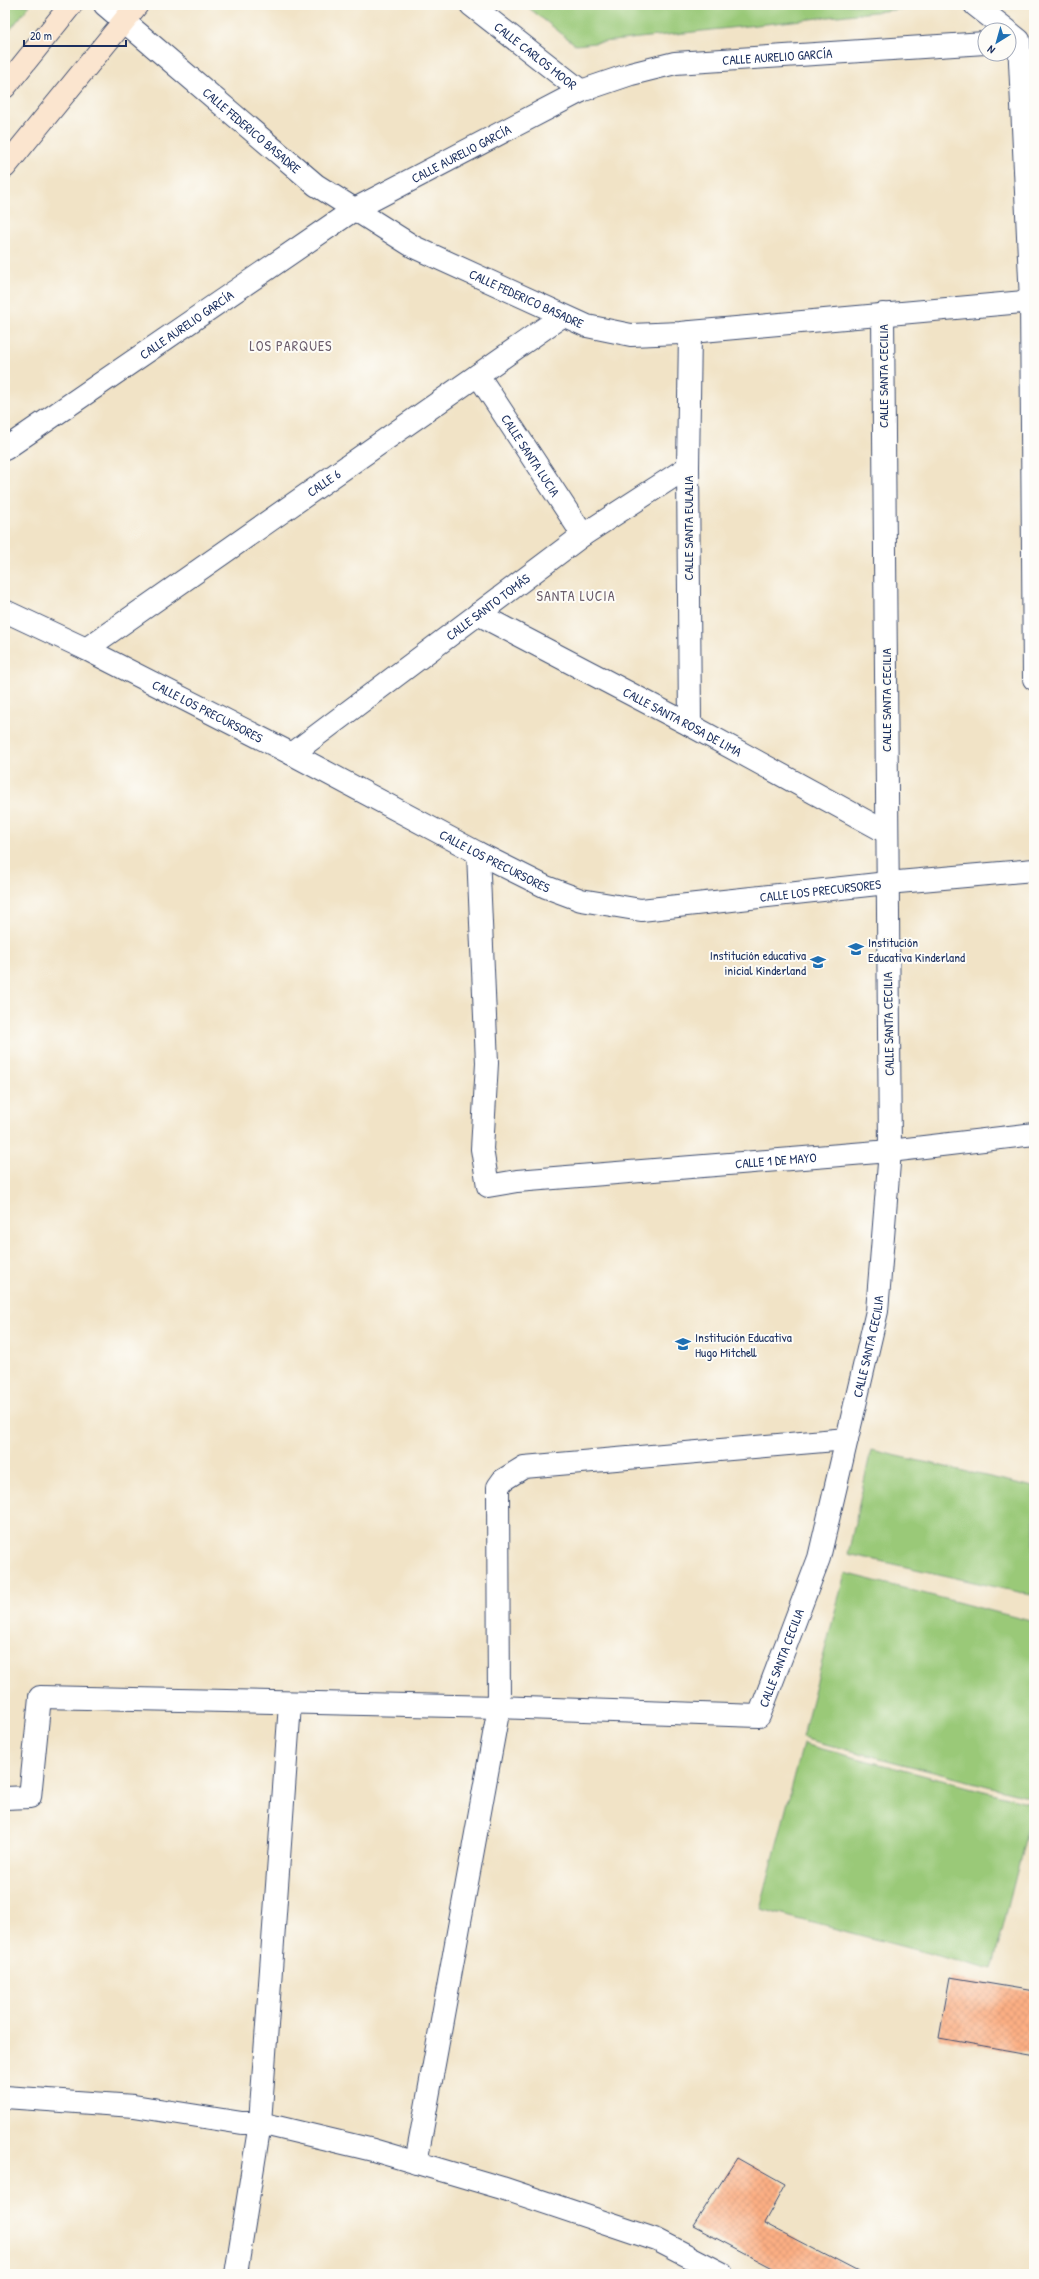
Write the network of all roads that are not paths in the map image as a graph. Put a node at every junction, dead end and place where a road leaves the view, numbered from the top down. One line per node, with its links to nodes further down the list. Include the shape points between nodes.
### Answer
1 (71, 5): 9 (street)
2 (105, 5): 5 (street, CALLE FEDERICO BASADRE)
3 (471, 5): 10 (street, CALLE CARLOS MOOR)
4 (974, 5): 6 (street)
5 (130, 13): 11 (street); 12 (street, CALLE FEDERICO BASADRE, via 316,185)
6 (997, 22)
7 (977, 44): 10 (street, CALLE AURELIO GARCÍA, via 675,63 631,74)
8 (1017, 53): 13 (street)
9 (5, 87)
10 (581, 91): 12 (street, CALLE AURELIO GARCÍA)
11 (5, 167)
12 (355, 209): 15 (street, CALLE FEDERICO BASADRE, via 414,247); 18 (street, CALLE AURELIO GARCÍA)
13 (1032, 301): 14 (street, CALLE FEDERICO BASADRE); 24 (street)
14 (883, 314): 16 (street, CALLE FEDERICO BASADRE); 27 (street, CALLE SANTA CECILIA)
15 (562, 316): 16 (street, CALLE FEDERICO BASADRE, via 586,326 631,335); 17 (street, CALLE 6)
16 (690, 332): 19 (street, CALLE SANTA EULALIA)
17 (478, 375): 20 (street, CALLE SANTA LUCIA); 23 (street, CALLE 6)
18 (5, 449)
19 (688, 467): 20 (street, CALLE SANTO TOMÁS); 25 (street, CALLE SANTA EULALIA)
20 (583, 535): 22 (street, CALLE SANTO TOMÁS)
21 (5, 612): 23 (street, CALLE LOS PRECURSORES)
22 (478, 614): 25 (street, CALLE SANTA ROSA DE LIMA); 26 (street, CALLE SANTO TOMÁS)
23 (86, 649): 26 (street, CALLE LOS PRECURSORES)
24 (1034, 679)
25 (690, 725): 27 (street, CALLE SANTA ROSA DE LIMA)
26 (292, 754): 28 (street, CALLE LOS PRECURSORES)
27 (886, 832): 30 (street, CALLE SANTA CECILIA)
28 (478, 853): 30 (street, CALLE LOS PRECURSORES, via 546,887 581,900 641,910); 32 (street, CALLE 1 DE MAYO, via 487,1063 482,1149 488,1186 517,1181)
29 (1034, 870): 30 (street, CALLE LOS PRECURSORES)
30 (887, 883): 32 (street, CALLE SANTA CECILIA)
31 (1034, 1134): 32 (street, CALLE 1 DE MAYO)
32 (890, 1151): 33 (street, CALLE SANTA CECILIA, via 877,1311)
33 (847, 1439): 35 (street, CALLE SANTA CECILIA, via 819,1558 759,1716); 35 (street, via 524,1467 514,1471 498,1487 497,1495)
34 (290, 1704): 35 (street); 36 (street, via 40,1697 30,1797); 38 (street)
35 (499, 1707): 39 (street)
36 (5, 1798)
37 (5, 2097): 38 (street, via 134,2106 242,2123)
38 (260, 2123): 39 (street); 40 (street)
39 (416, 2163): 41 (street, via 502,2188 657,2240)
40 (236, 2274)
41 (723, 2274)

